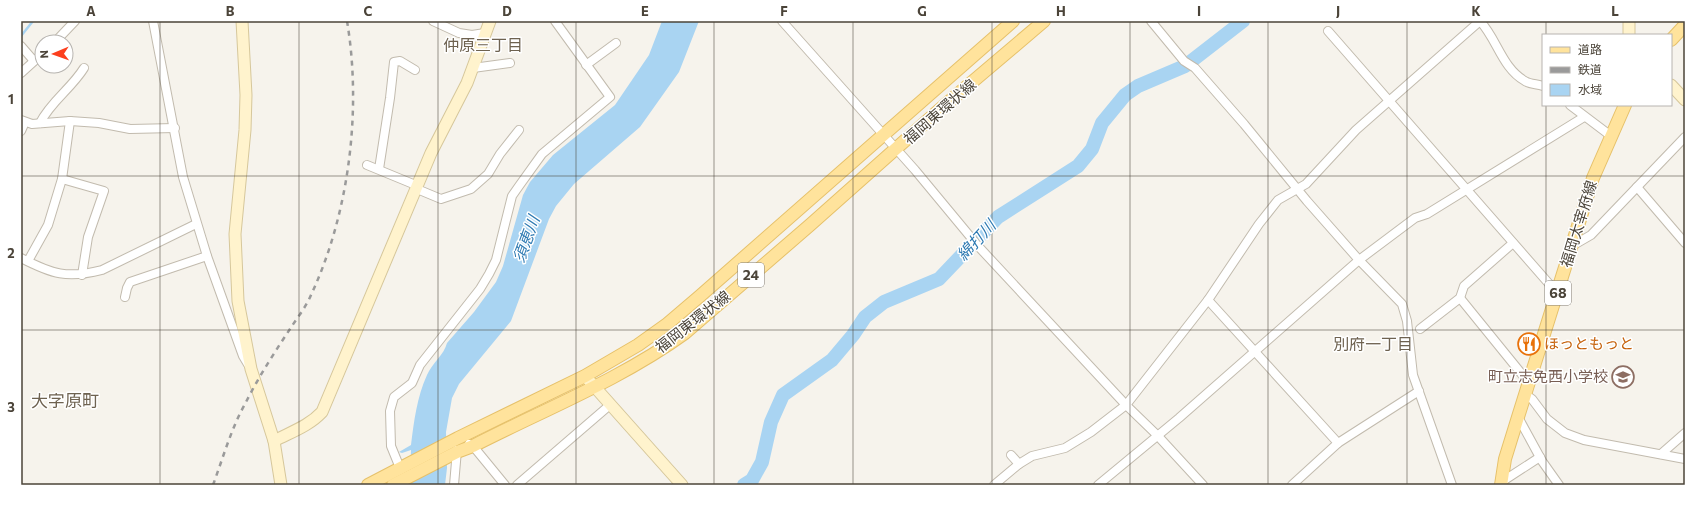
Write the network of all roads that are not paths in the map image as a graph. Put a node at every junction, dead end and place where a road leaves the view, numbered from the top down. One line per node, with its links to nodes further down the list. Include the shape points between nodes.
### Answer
1 (75, 21): 17 (street)
2 (153, 21): 40 (street)
3 (242, 21): 66 (street, via 246,130 235,234)
4 (433, 21): 18 (street, via 459,33)
5 (490, 21): 18 (street)
6 (555, 21): 25 (street)
7 (782, 21): 43 (street)
8 (1013, 21): 43 (main road, 福岡東環状線 / 24)
9 (1044, 21): 46 (main road, 福岡東環状線 / 24)
10 (1151, 21): 53 (street)
11 (1480, 21): 15 (street); 33 (street)
12 (1492, 21): 15 (street)
13 (1629, 21): 19 (street)
14 (1685, 25): 20 (main road)
15 (1488, 30): 30 (street, via 1504,62 1525,82)
16 (1328, 31): 33 (street)
17 (63, 34)
18 (485, 34): 27 (street)
19 (1629, 34)
20 (1672, 39)
21 (616, 43): 25 (street)
22 (21, 46): 23 (street)
23 (34, 61): 29 (street)
24 (510, 63): 27 (street)
25 (586, 65): 89 (street, via 610,97 542,154 512,196 496,260 486,279 420,365 412,383 394,397 390,411 391,446)
26 (84, 68): 39 (street, via 76,82 47,110)
27 (473, 68): 50 (street)
28 (415, 70): 48 (street, via 400,61 394,62)
29 (21, 73)
30 (1542, 86)
31 (1672, 86): 32 (street)
32 (1685, 100)
33 (1389, 102): 52 (street); 53 (street, via 1356,130)
34 (1571, 106): 36 (street)
35 (1625, 106): 44 (main road, 福岡太宰府線 / 68)
36 (1584, 117): 44 (street); 52 (street)
37 (23, 121): 39 (street); 42 (street)
38 (70, 121): 39 (street); 40 (street, via 130,129); 49 (street)
39 (40, 123)
40 (175, 128): 54 (street, via 183,177)
41 (519, 130): 50 (street, via 488,174 471,189 441,199)
42 (21, 131)
43 (883, 135): 46 (street); 71 (main road, 福岡東環状線 / 24, via 666,324 638,345)
44 (1611, 136): 57 (main road, 福岡太宰府線 / 68, via 1593,178)
45 (1685, 137): 51 (street)
46 (896, 149): 72 (main road, 福岡東環状線 / 24, via 685,333); 76 (street, via 978,246)
47 (368, 165): 48 (street)
48 (379, 169): 50 (street)
49 (62, 179): 59 (street, via 48,225); 61 (street, via 104,191 88,237)
50 (418, 187): 80 (street, via 322,412 308,424)
51 (1637, 187): 56 (street); 57 (street, via 1591,235)
52 (1467, 188): 55 (street); 60 (street, via 1416,218)
53 (1299, 189): 60 (street); 65 (street, via 1278,200)
54 (196, 224): 58 (street); 61 (street, via 102,270)
55 (1513, 243): 62 (street); 64 (street, via 1464,286)
56 (1685, 243)
57 (1572, 246): 62 (main road, 福岡太宰府線 / 68)
58 (207, 256): 63 (street, via 130,282); 67 (street)
59 (25, 259): 61 (street, via 49,272)
60 (1359, 260): 69 (street); 74 (street, via 1402,304 1407,321 1413,375)
61 (82, 275)
62 (1558, 294): 73 (main road, 福岡太宰府線 / 68)
63 (125, 297)
64 (1460, 298): 68 (street); 73 (street)
65 (1208, 300): 69 (street); 76 (street)
66 (238, 301): 67 (street); 70 (street)
67 (224, 304): 70 (street, via 243,356)
68 (1420, 328)
69 (1254, 352): 79 (street); 81 (street)
70 (251, 369): 80 (street)
71 (585, 376): 72 (street); 83 (main road, 福岡東環状線 / 24)
72 (594, 386): 75 (street); 82 (main road, 福岡東環状線 / 24)
73 (1527, 389): 77 (main road, 福岡太宰府線 / 68); 84 (street, via 1547,419 1565,433 1584,440)
74 (1419, 391): 81 (street); 102 (street)
75 (611, 404): 96 (street); 97 (street)
76 (1126, 405): 79 (street); 88 (street, via 1066,448 1032,456)
77 (1518, 417): 86 (street); 90 (main road, 福岡太宰府線 / 68)
78 (1685, 433): 84 (street)
79 (1157, 435): 99 (street); 100 (street)
80 (274, 440): 91 (street)
81 (1338, 443): 101 (street)
82 (472, 446): 83 (main road, 福岡東環状線 / 24); 95 (street)
83 (454, 447): 89 (main road, 福岡東環状線 / 24); 93 (main road, 福岡東環状線 / 24); 94 (street)
84 (1661, 454): 87 (street)
85 (1011, 455): 88 (street)
86 (1540, 457): 90 (street); 103 (street)
87 (1685, 459)
88 (1019, 464): 98 (street)
89 (400, 468): 92 (main road, 福岡東環状線 / 24)
90 (1500, 484)
91 (281, 485)
92 (368, 485)
93 (393, 485)
94 (454, 485)
95 (505, 485)
96 (517, 485)
97 (682, 485)
98 (994, 485)
99 (1098, 485)
100 (1203, 485)
101 (1292, 485)
102 (1452, 485)
103 (1558, 485)

